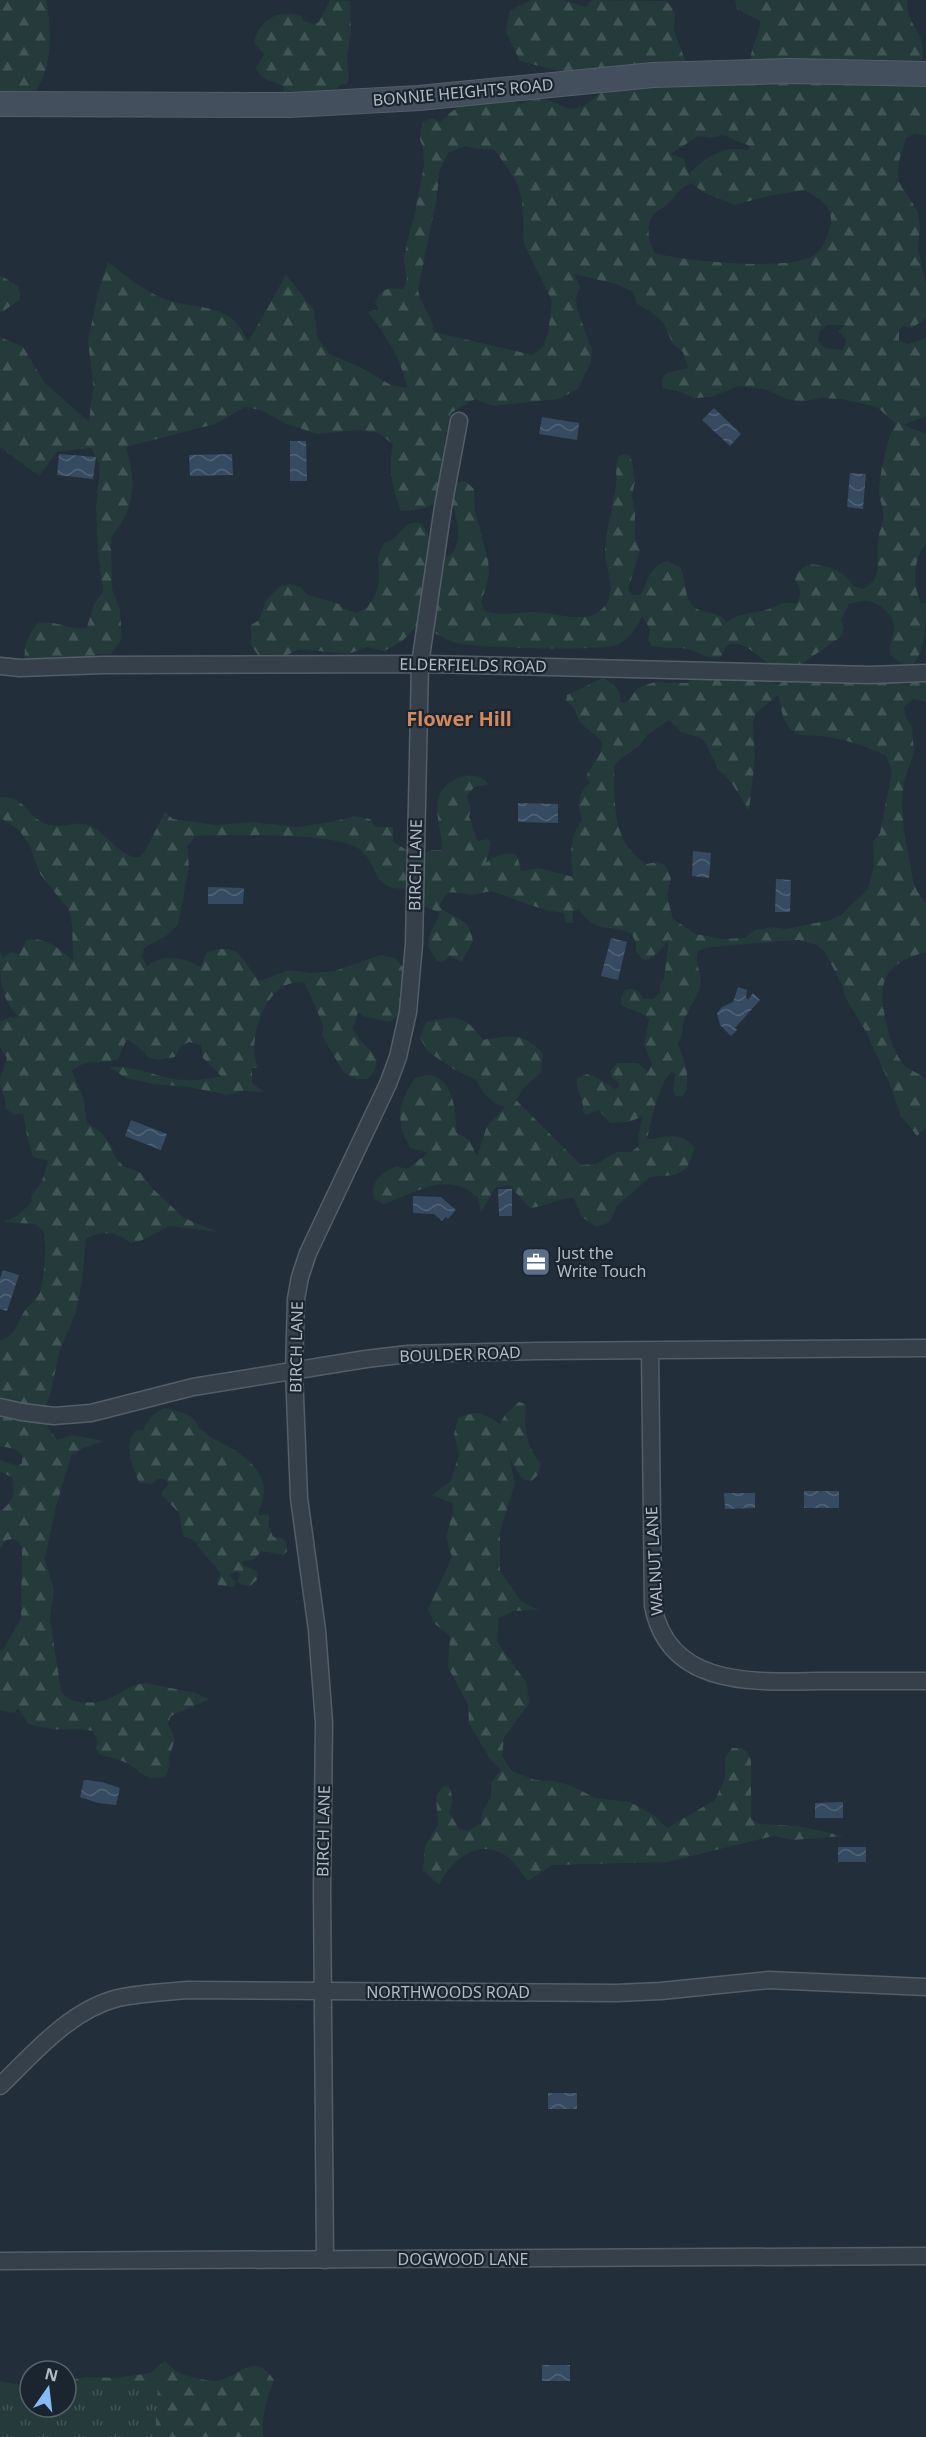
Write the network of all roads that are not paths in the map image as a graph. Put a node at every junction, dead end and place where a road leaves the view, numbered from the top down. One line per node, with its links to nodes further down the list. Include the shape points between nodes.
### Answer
1 (926, 74): 2 (street, BONNIE HEIGHTS ROAD, via 790,71 653,75 338,103)
2 (0, 104)
3 (459, 422): 4 (street, BIRCH LANE)
4 (420, 664): 6 (street, ELDERFIELDS ROAD); 7 (street, ELDERFIELDS ROAD); 11 (street, BIRCH LANE, via 414,944 408,1012 388,1084 300,1277 294,1321)
5 (0, 666): 6 (street, ELDERFIELDS ROAD)
6 (20, 668): 8 (street, ELDERFIELDS ROAD)
7 (926, 674)
8 (0, 675)
9 (926, 1348): 10 (street, BOULDER ROAD)
10 (650, 1351): 11 (street, BOULDER ROAD, via 408,1354); 13 (street, WALNUT LANE, via 653,1606 657,1624 672,1648 699,1669 744,1681)
11 (294, 1371): 12 (street, BOULDER ROAD, via 193,1387 91,1413 54,1416); 15 (street, BIRCH LANE, via 299,1498 317,1630 324,1723)
12 (0, 1407)
13 (926, 1680)
14 (926, 1987): 15 (street, NORTHWOODS ROAD, via 769,1980 616,1993)
15 (323, 1991): 16 (street, NORTHWOODS ROAD, via 188,1990 116,1999 84,2013 46,2040); 18 (street, BIRCH LANE)
16 (0, 2086)
17 (926, 2256): 18 (street, DOGWOOD LANE)
18 (325, 2260): 19 (street, DOGWOOD LANE)
19 (0, 2261)

